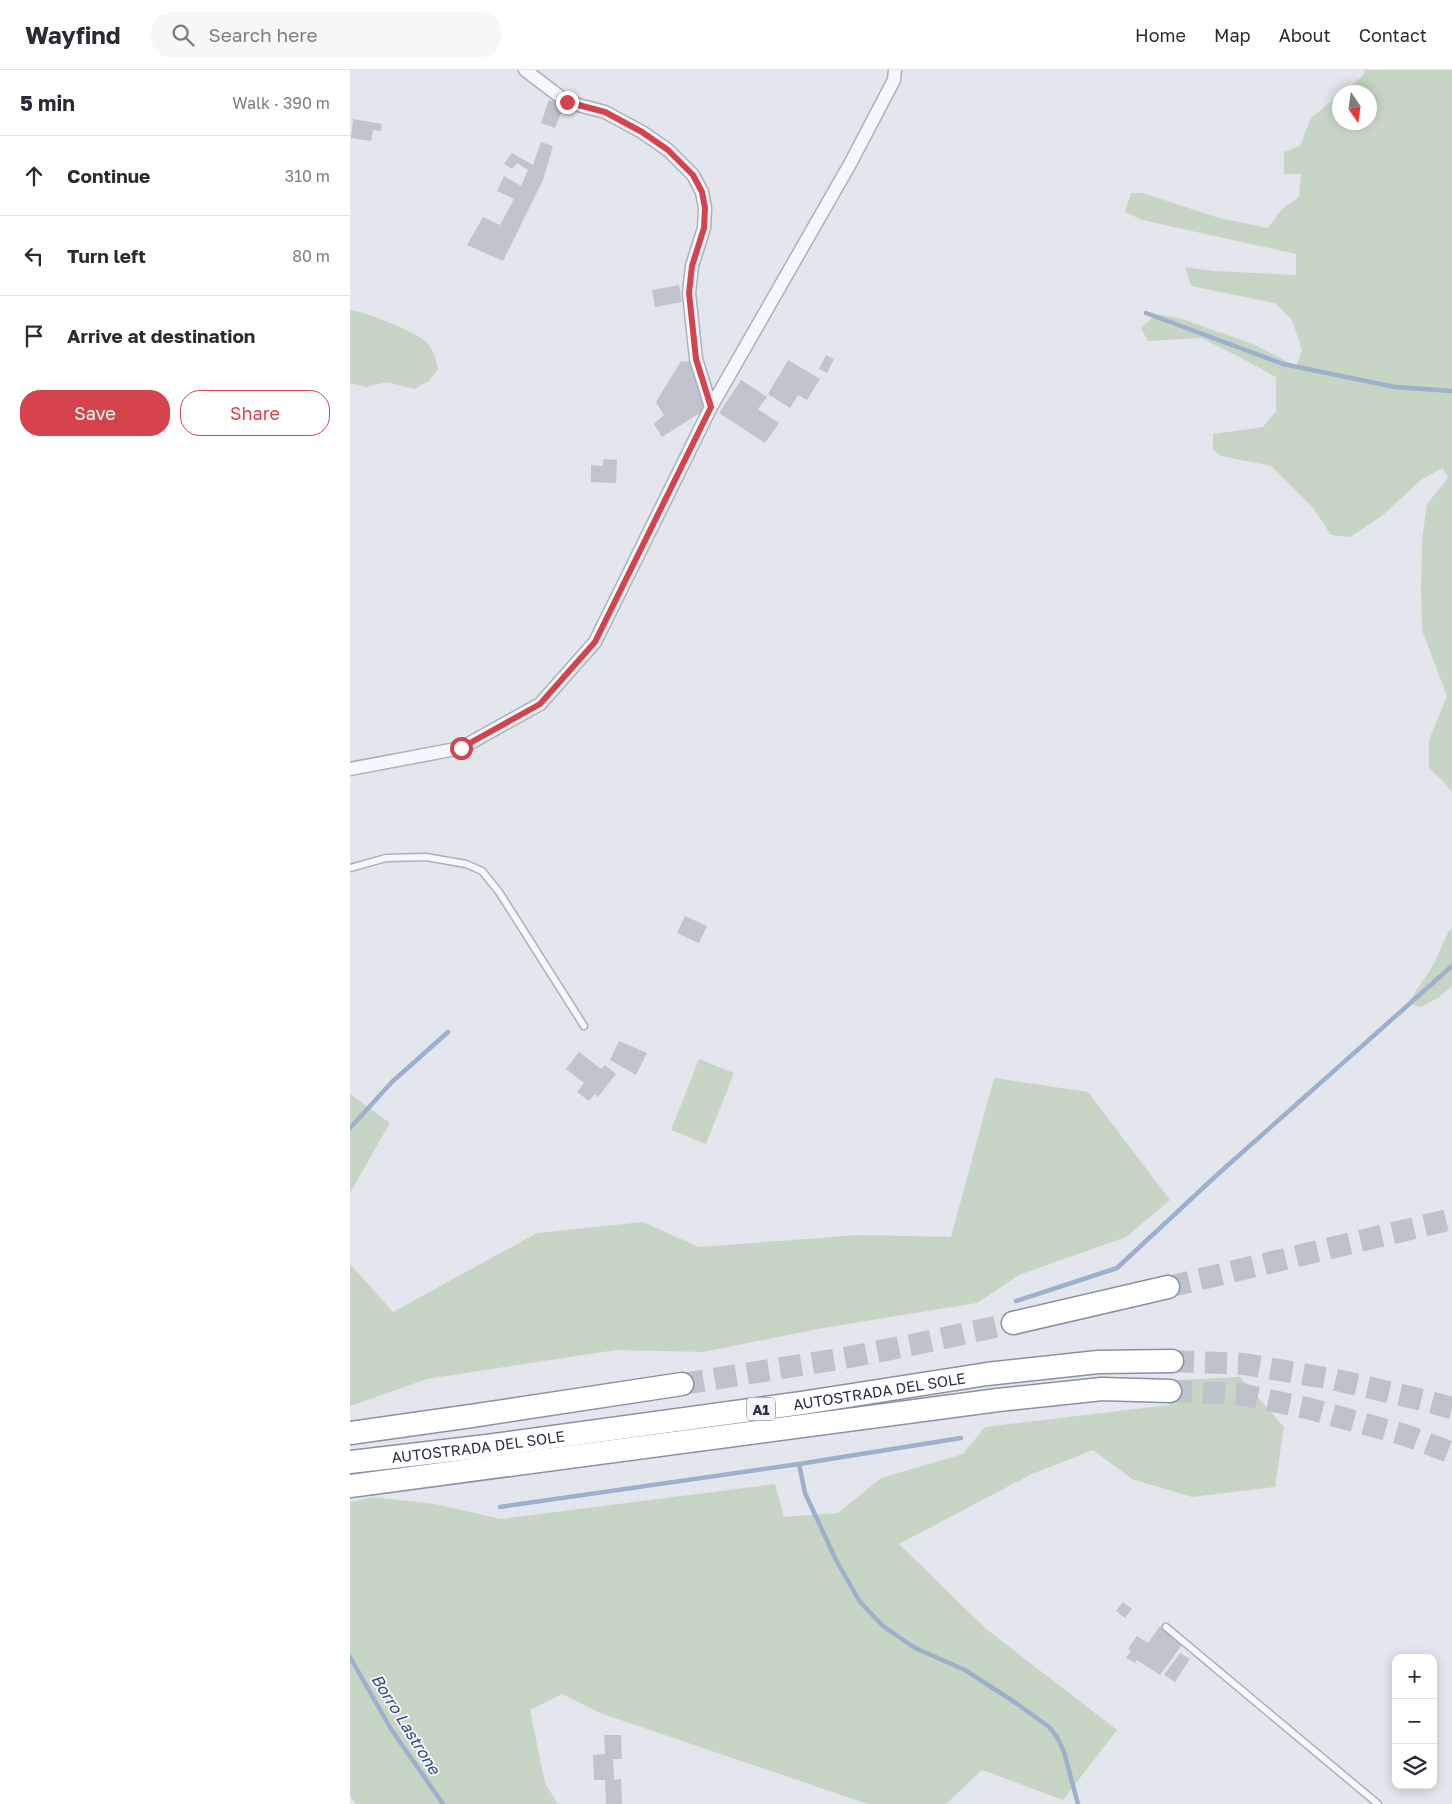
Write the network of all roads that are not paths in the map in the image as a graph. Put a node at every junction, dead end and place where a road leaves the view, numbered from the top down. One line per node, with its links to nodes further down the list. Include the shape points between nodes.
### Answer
1 (525, 70): 3 (street, via 567,102 605,112 642,132 668,150 693,175 702,192 705,208 704,228 692,266 689,293 696,359)
2 (895, 70): 3 (street, via 894,80 850,164)
3 (711, 407): 4 (street, via 595,642 540,704 461,748)
4 (350, 769)
5 (350, 868): 6 (lane, via 386,858 426,857 466,864 482,871 499,892)
6 (584, 1026)
7 (1168, 1286): 8 (highway)
8 (1013, 1323)
9 (1172, 1361): 13 (highway, AUTOSTRADA DEL SOLE / A1, via 1098,1362 987,1374 793,1404)
10 (682, 1384): 12 (highway, AUTOSTRADA DEL SOLE)
11 (1170, 1391): 14 (highway, AUTOSTRADA DEL SOLE / A1, via 1102,1389 998,1400)
12 (350, 1433)
13 (350, 1462)
14 (350, 1486)
15 (1166, 1627): 16 (lane)
16 (1378, 1804)

